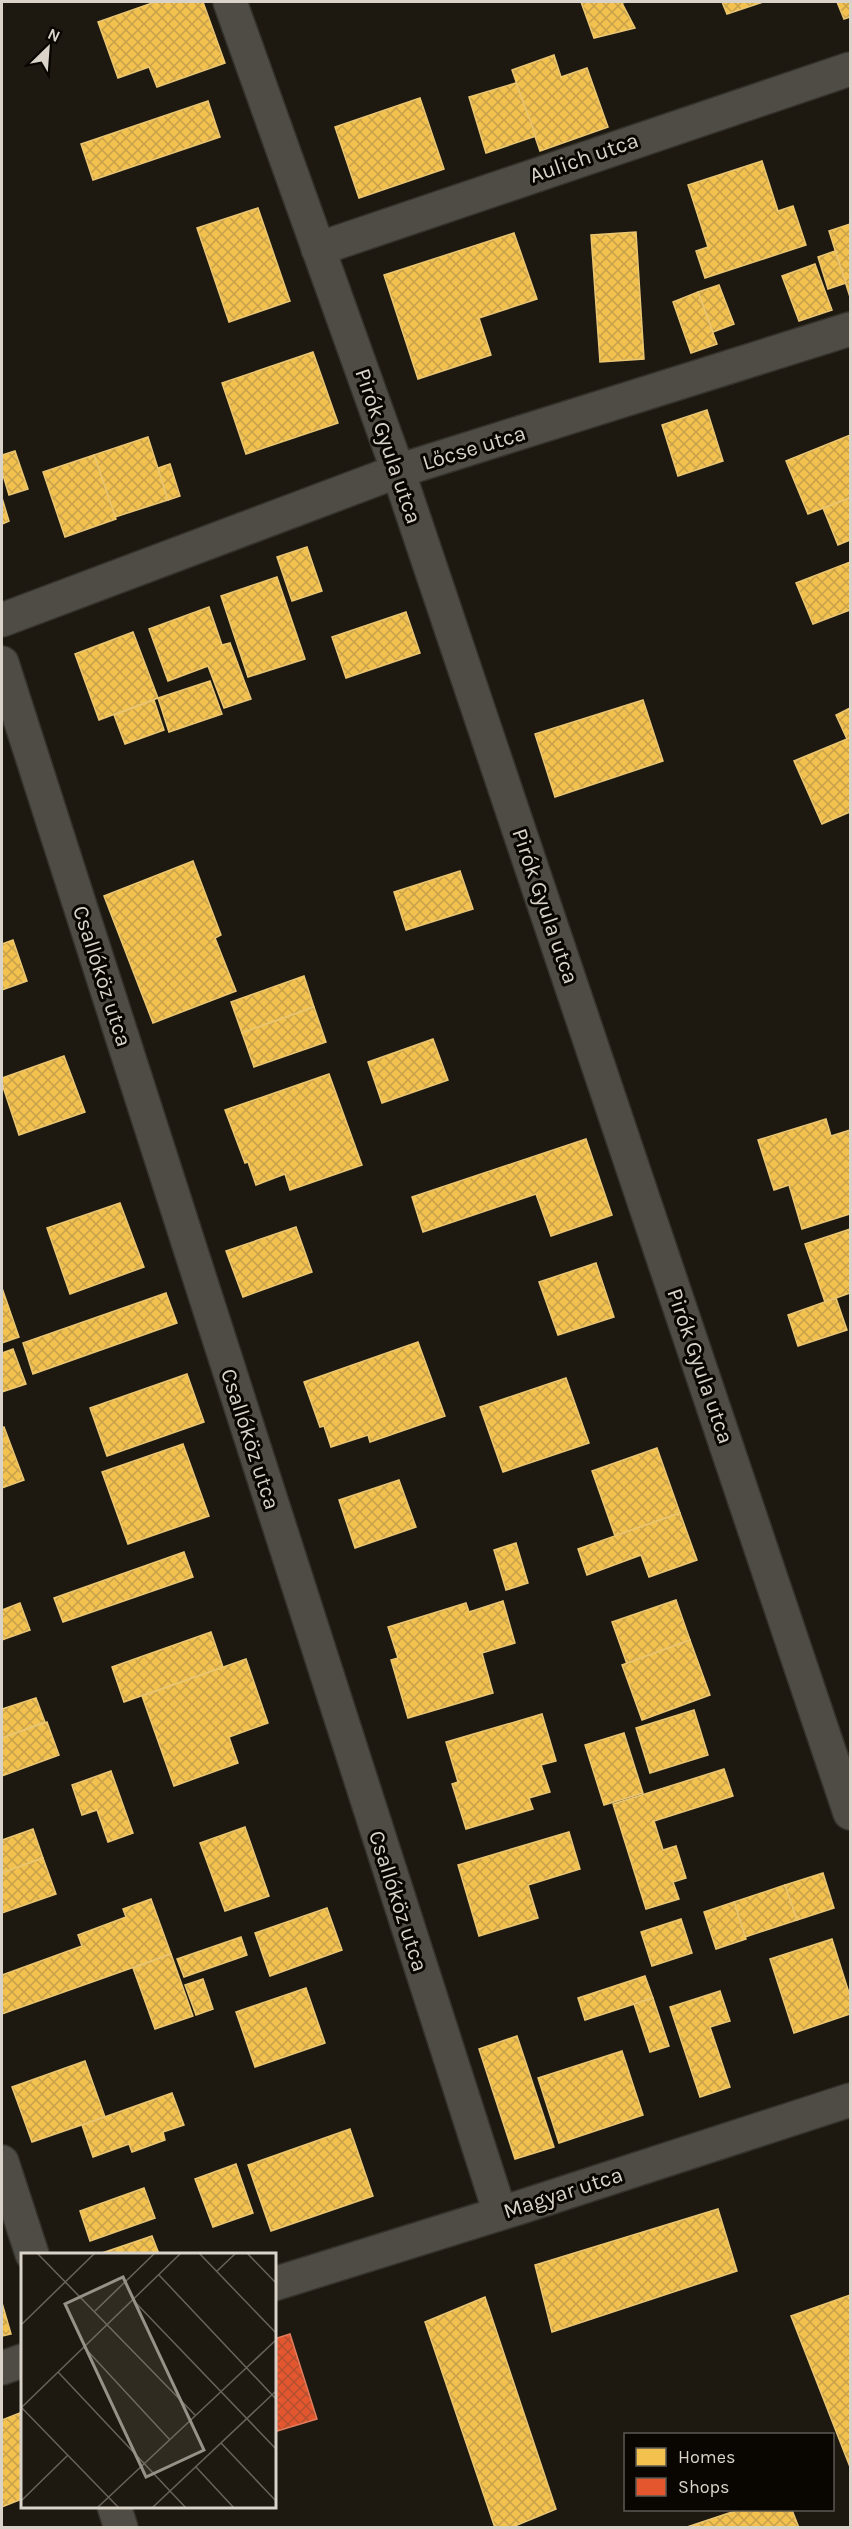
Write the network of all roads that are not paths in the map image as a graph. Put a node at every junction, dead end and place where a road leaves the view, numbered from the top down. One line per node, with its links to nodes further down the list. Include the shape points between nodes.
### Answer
1 (230, 2): 3 (street, Pirók Gyula utca)
2 (850, 69): 3 (street, Aulich utca)
3 (318, 249): 5 (street, Pirók Gyula utca)
4 (849, 335): 5 (street, Lőcse utca)
5 (398, 471): 6 (street, Lőcse utca); 8 (street, Pirók Gyula utca)
6 (2, 620)
7 (2, 663): 11 (street, Csallóköz utca)
8 (850, 1813)
9 (850, 2100): 11 (street, Magyar utca)
10 (2, 2162): 12 (street)
11 (500, 2213): 13 (street, Magyar utca)
12 (32, 2253)
13 (276, 2282)
14 (21, 2361): 15 (street)
15 (2, 2368)
16 (115, 2508): 17 (street)
17 (121, 2528)

